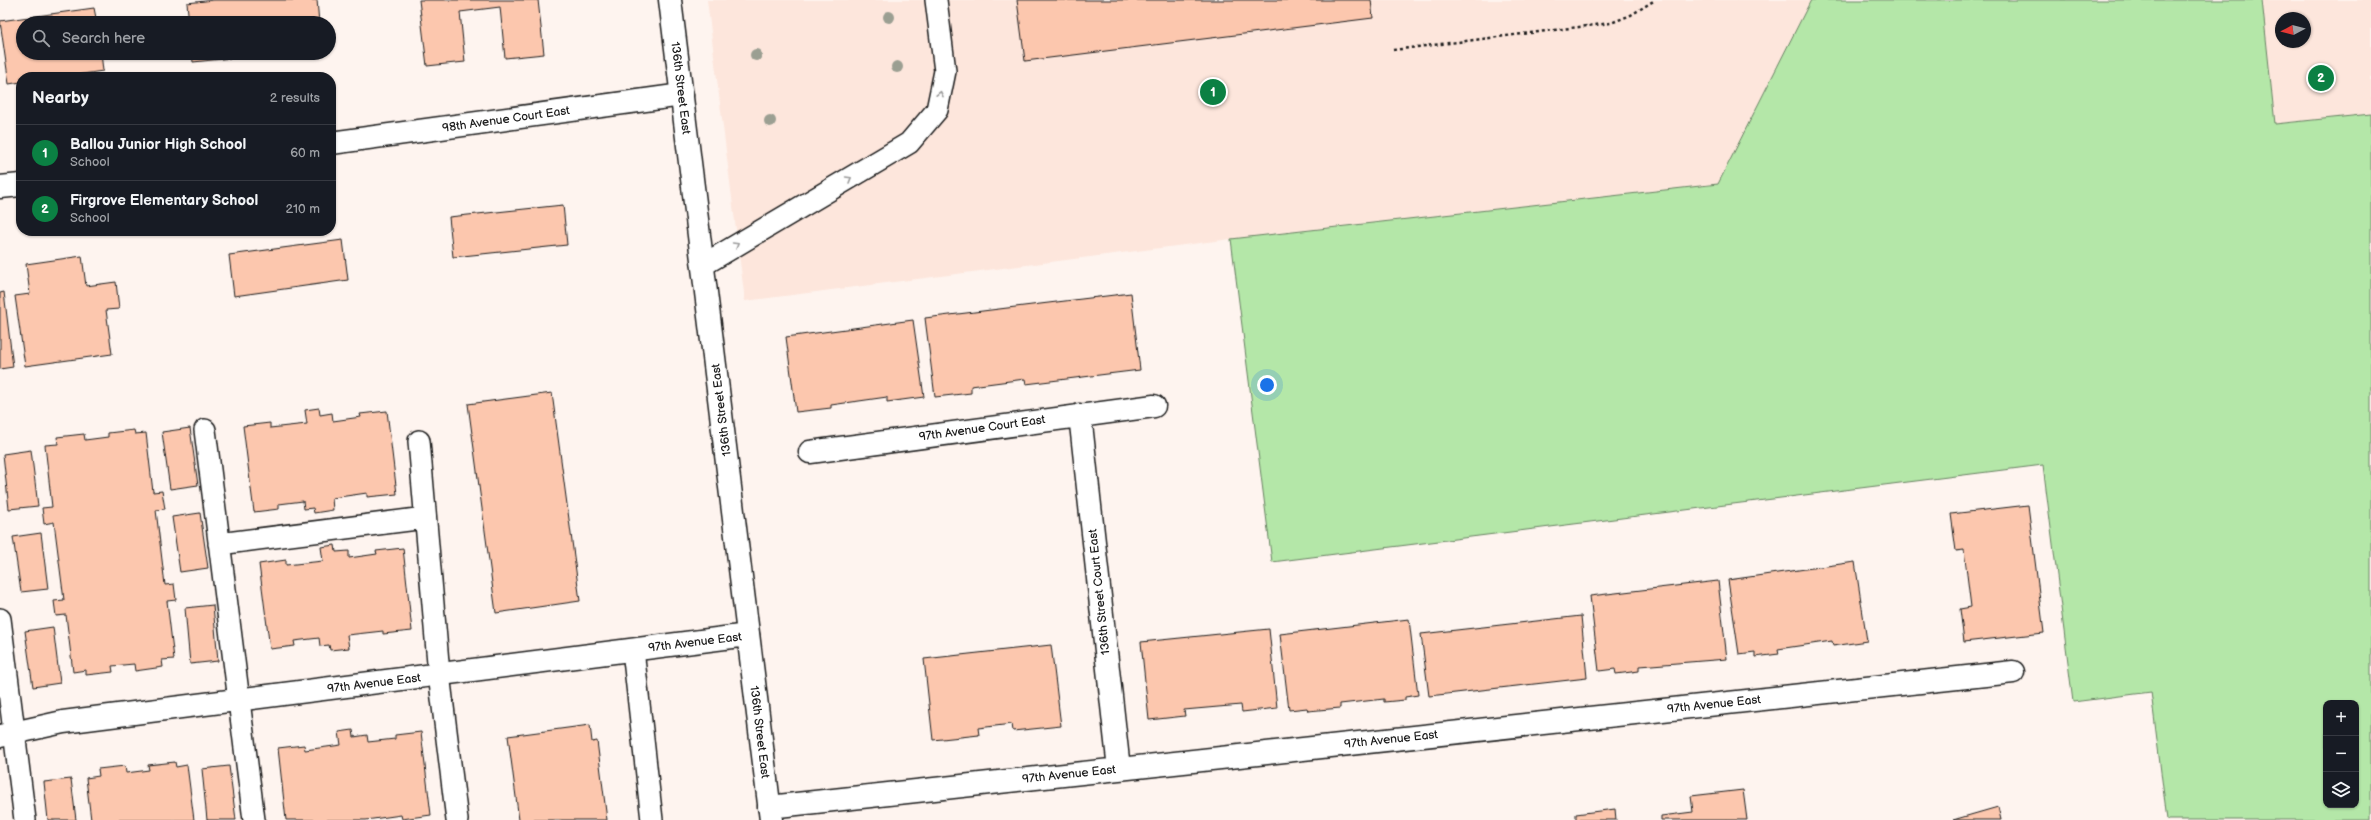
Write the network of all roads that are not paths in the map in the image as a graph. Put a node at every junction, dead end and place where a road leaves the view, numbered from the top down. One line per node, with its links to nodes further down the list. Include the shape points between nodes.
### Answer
1 (670, 0): 3 (street, 136th Street East)
2 (936, 0): 7 (lane, one-way to 2, via 909,144 937,110 945,71)
3 (682, 95): 4 (street, 98th Avenue Court East); 7 (street, 136th Street East)
4 (336, 142)
5 (16, 185): 6 (street)
6 (0, 187)
7 (703, 265): 16 (street, 136th Street East)
8 (1154, 406): 9 (street, 97th Avenue Court East)
9 (1080, 415): 12 (street, 97th Avenue Court East); 22 (street, 136th Street Court East)
10 (205, 430): 14 (lane)
11 (419, 441): 13 (lane)
12 (810, 452)
13 (426, 518): 14 (lane); 19 (lane)
14 (219, 544): 20 (lane)
15 (0, 618): 21 (lane)
16 (748, 635): 17 (street, 97th Avenue East); 23 (street, 136th Street East)
17 (633, 650): 19 (street, 97th Avenue East); 27 (lane)
18 (2013, 672): 22 (street, 97th Avenue East)
19 (440, 674): 20 (street, 97th Avenue East); 26 (lane)
20 (238, 700): 21 (street, 97th Avenue East, via 63,722); 25 (lane)
21 (7, 734): 24 (lane)
22 (1119, 769): 23 (street, 97th Avenue East)
23 (770, 813)
24 (25, 820)
25 (254, 820)
26 (457, 820)
27 (652, 820)

